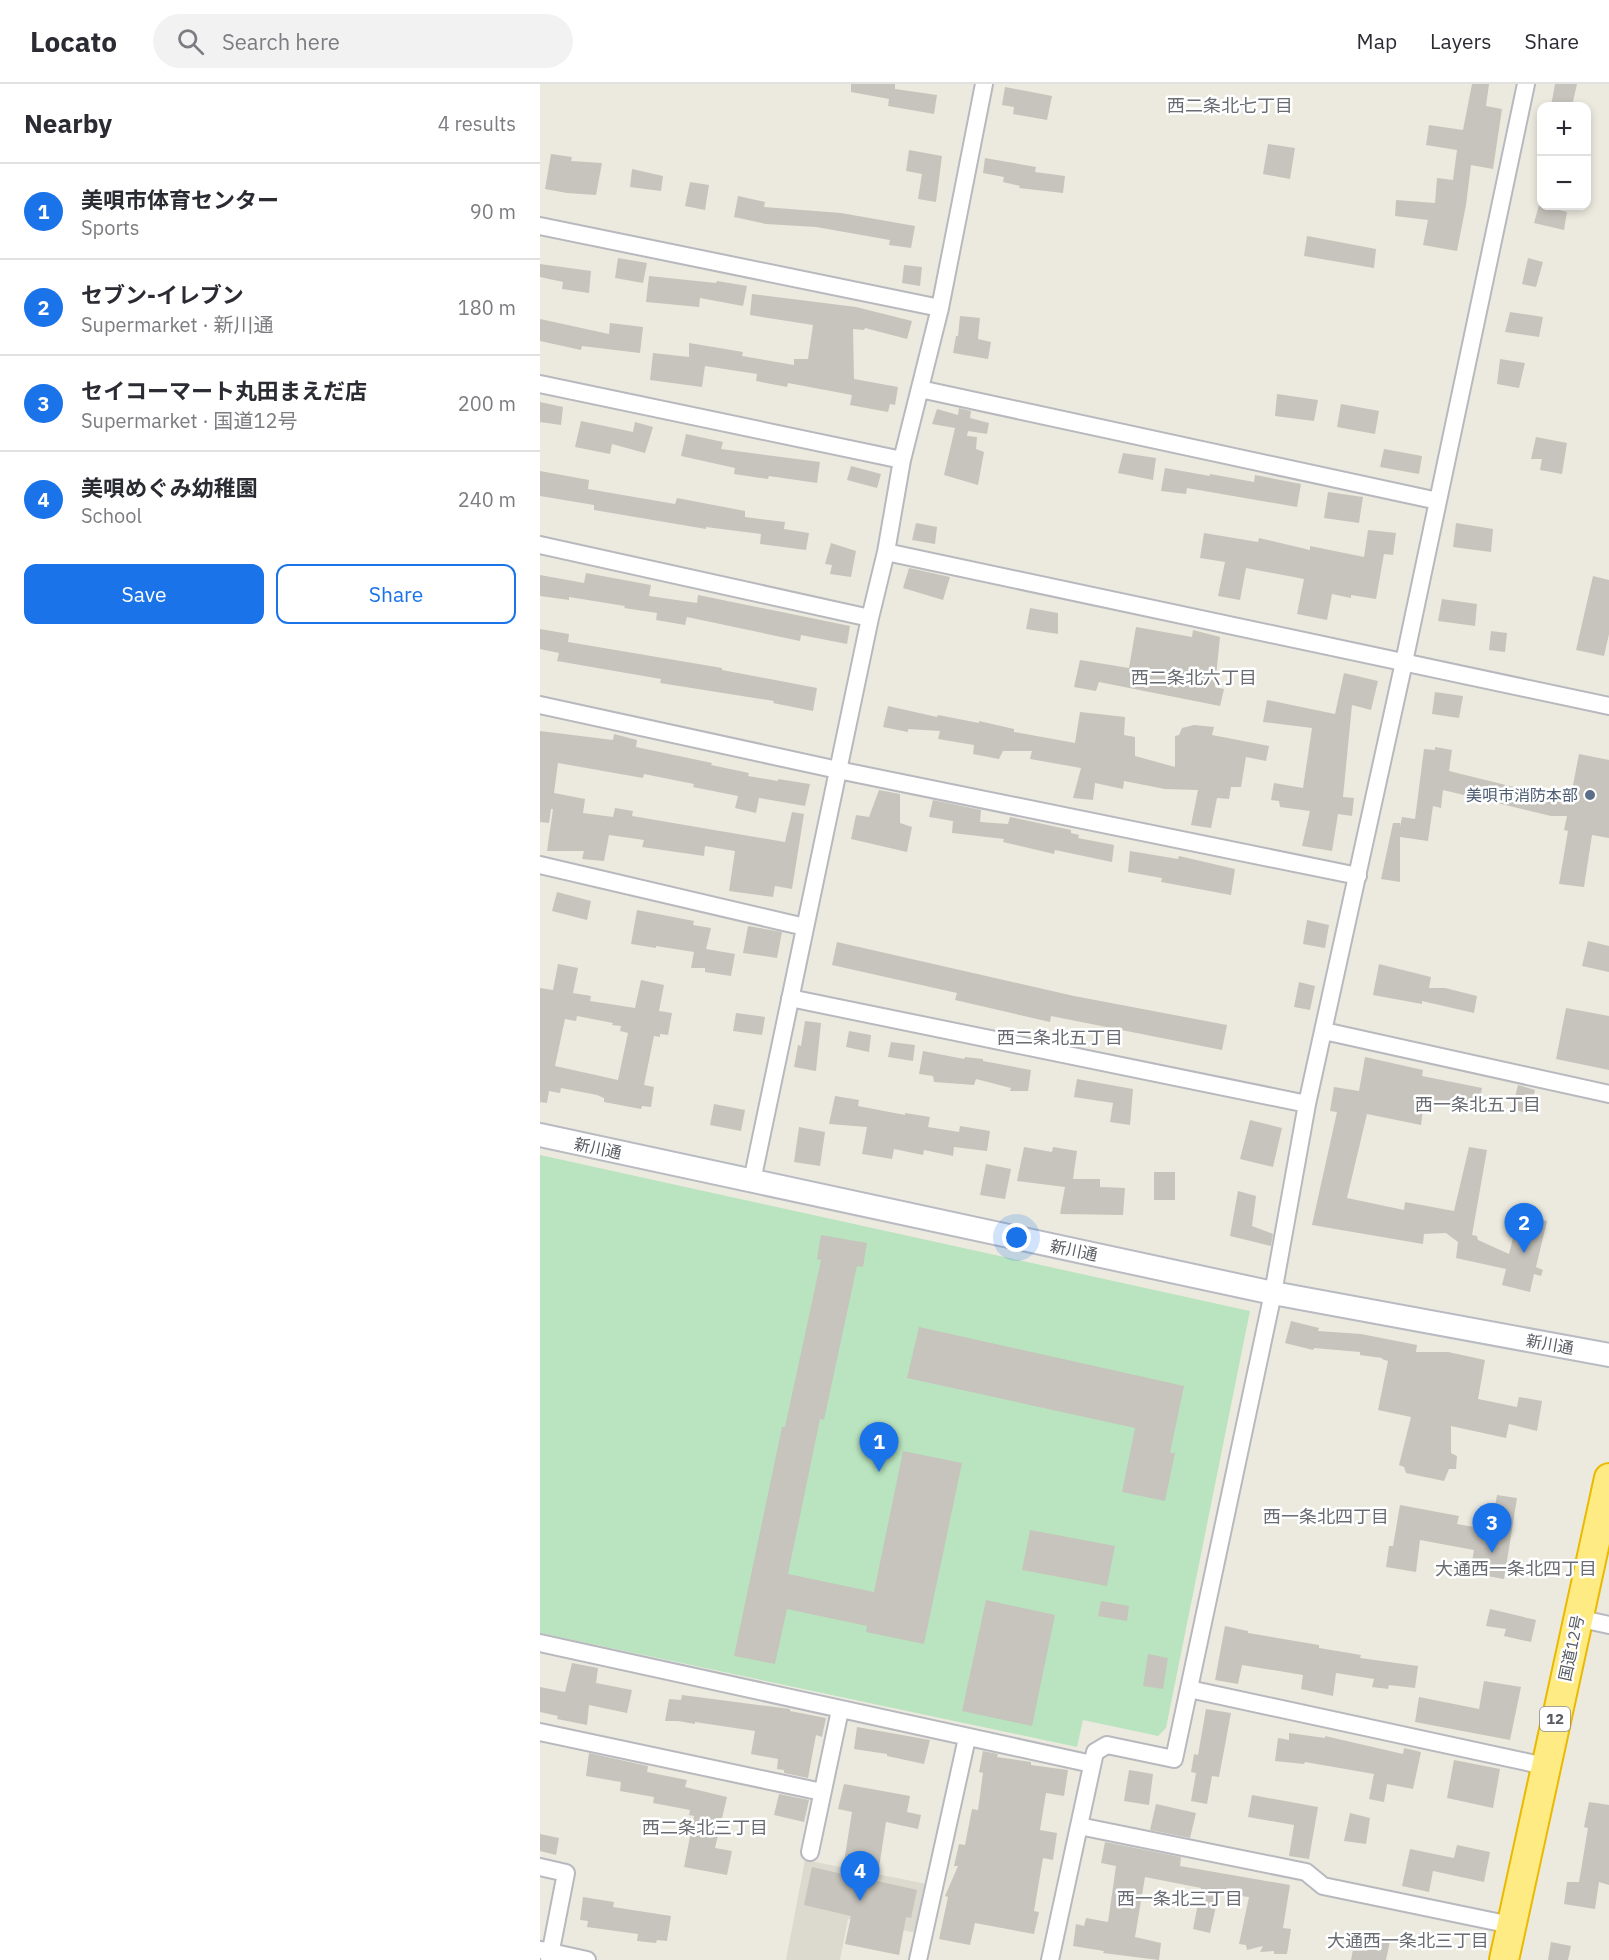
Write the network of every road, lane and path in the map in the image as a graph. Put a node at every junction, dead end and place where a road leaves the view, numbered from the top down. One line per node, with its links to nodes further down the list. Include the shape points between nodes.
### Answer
1 (984, 84): 4 (street)
2 (1526, 84): 8 (street)
3 (540, 226): 4 (street)
4 (940, 308): 6 (street)
5 (540, 384): 7 (street)
6 (920, 389): 7 (street); 8 (street)
7 (902, 460): 10 (street)
8 (1438, 501): 12 (street)
9 (540, 545): 11 (street)
10 (886, 552): 11 (street); 12 (street)
11 (870, 618): 15 (street)
12 (1404, 662): 14 (street); 17 (street)
13 (540, 705): 15 (street)
14 (1609, 706)
15 (838, 770): 17 (street); 18 (street)
16 (540, 865): 18 (street)
17 (1358, 876): 20 (street)
18 (805, 927): 19 (street)
19 (790, 998): 22 (street); 24 (street)
20 (1324, 1031): 21 (street); 22 (street)
21 (1609, 1094)
22 (1307, 1104): 25 (street)
23 (540, 1135): 24 (street, 新川通)
24 (752, 1181): 25 (street, 新川通)
25 (1272, 1293): 26 (street, 新川通); 31 (street)
26 (1609, 1355)
27 (1609, 1478): 28 (highway, 国道12号 / 12)
28 (1577, 1618): 29 (street); 36 (highway, 国道12号 / 12)
29 (1609, 1624)
30 (540, 1643): 32 (street)
31 (1190, 1689): 35 (street, via 1174,1759 1107,1745 1095,1752); 36 (street)
32 (840, 1710): 34 (street); 37 (street)
33 (540, 1732): 37 (street)
34 (967, 1738): 35 (street); 44 (street)
35 (1092, 1764): 38 (street)
36 (1545, 1766): 41 (highway, 国道12号 / 12)
37 (822, 1792): 39 (street)
38 (1079, 1826): 41 (street, via 1306,1872 1323,1886); 45 (street)
39 (810, 1852)
40 (540, 1867): 42 (street, via 566,1873)
41 (1511, 1925): 46 (highway, 国道12号 / 12)
42 (546, 1954): 43 (street)
43 (587, 1960)
44 (918, 1960)
45 (1050, 1960)
46 (1504, 1960)

